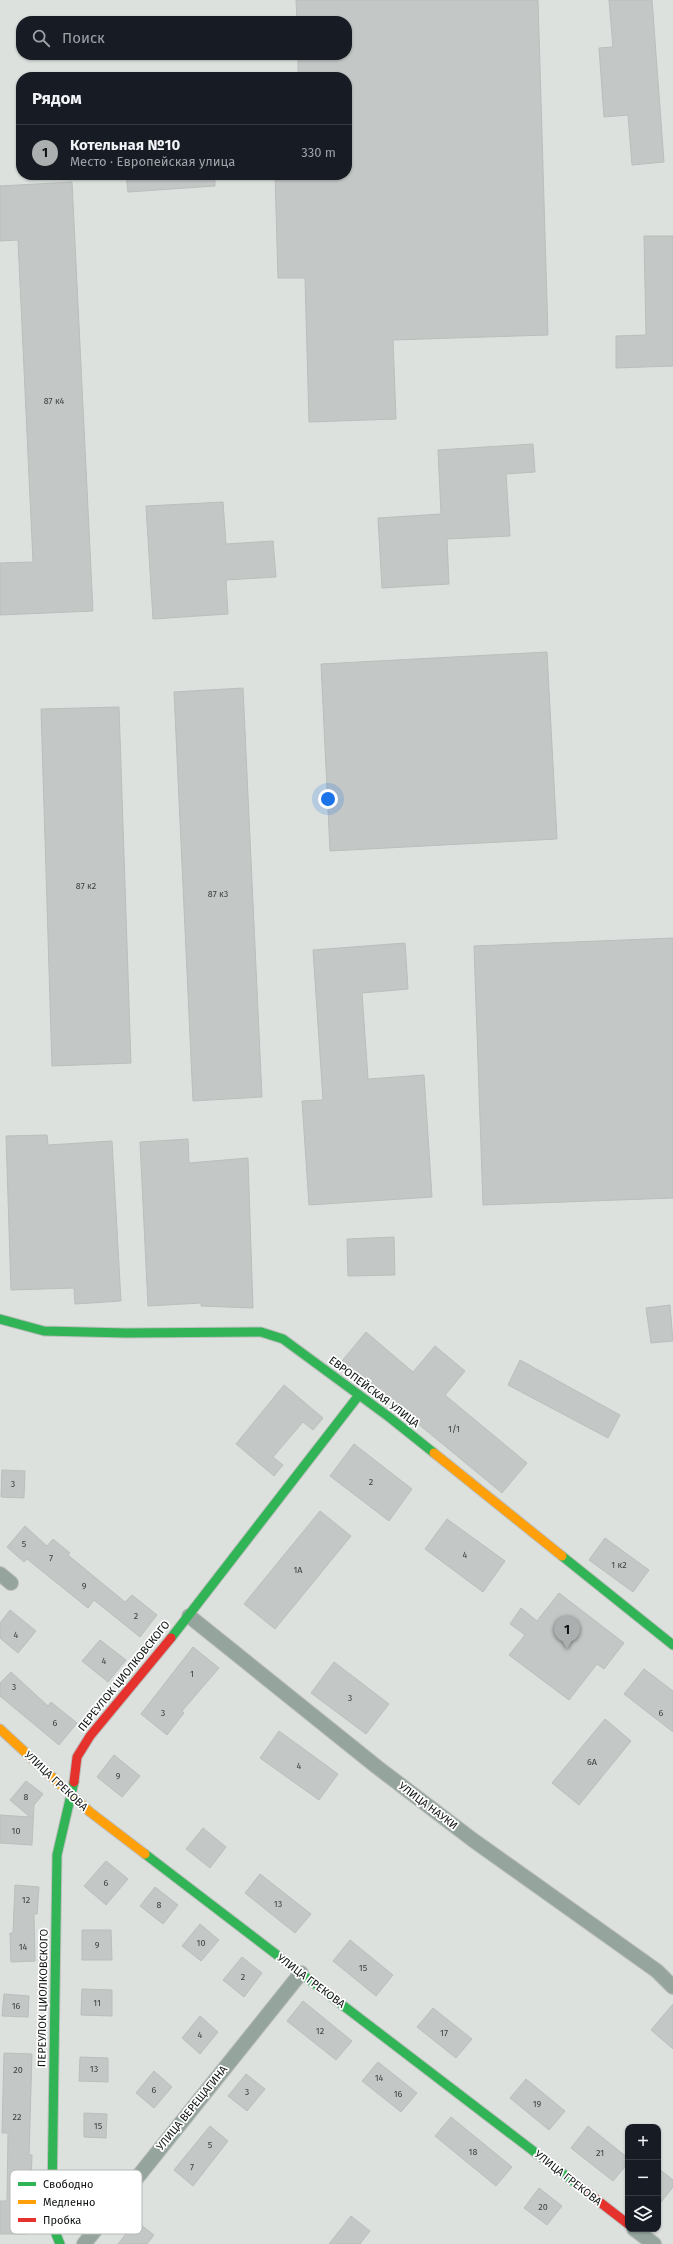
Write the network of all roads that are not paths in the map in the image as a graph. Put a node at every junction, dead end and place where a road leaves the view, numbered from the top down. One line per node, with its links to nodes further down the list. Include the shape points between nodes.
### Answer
1 (0, 1319): 2 (street, ЕВРОПЕЙСКАЯ УЛИЦА, via 44,1331 261,1332 283,1339)
2 (359, 1395): 5 (street, ПЕРЕУЛОК ЦИОЛКОВСКОГО); 6 (street, ЕВРОПЕЙСКАЯ УЛИЦА)
3 (0, 1574): 4 (street)
4 (11, 1583)
5 (189, 1616): 8 (street, ПЕРЕУЛОК ЦИОЛКОВСКОГО, via 90,1736 77,1757); 10 (street, УЛИЦА НАУКИ, via 377,1767 473,1840 657,1971)
6 (673, 1645)
7 (0, 1729): 8 (street, УЛИЦА ГРЕКОВА)
8 (72, 1797): 9 (street, УЛИЦА ГРЕКОВА); 11 (street, ПЕРЕУЛОК ЦИОЛКОВСКОГО, via 58,1855)
9 (301, 1973): 12 (street, УЛИЦА ВЕРЕЩАГИНА); 13 (street, УЛИЦА ГРЕКОВА)
10 (673, 1987)
11 (52, 2170)
12 (142, 2172)
13 (625, 2222)
14 (638, 2232): 19 (street)
15 (56, 2234): 17 (street, ПЕРЕУЛОК ЦИОЛКОВСКОГО)
16 (92, 2234): 18 (street, УЛИЦА ВЕРЕЩАГИНА)
17 (60, 2244)
18 (84, 2244)
19 (654, 2244)

